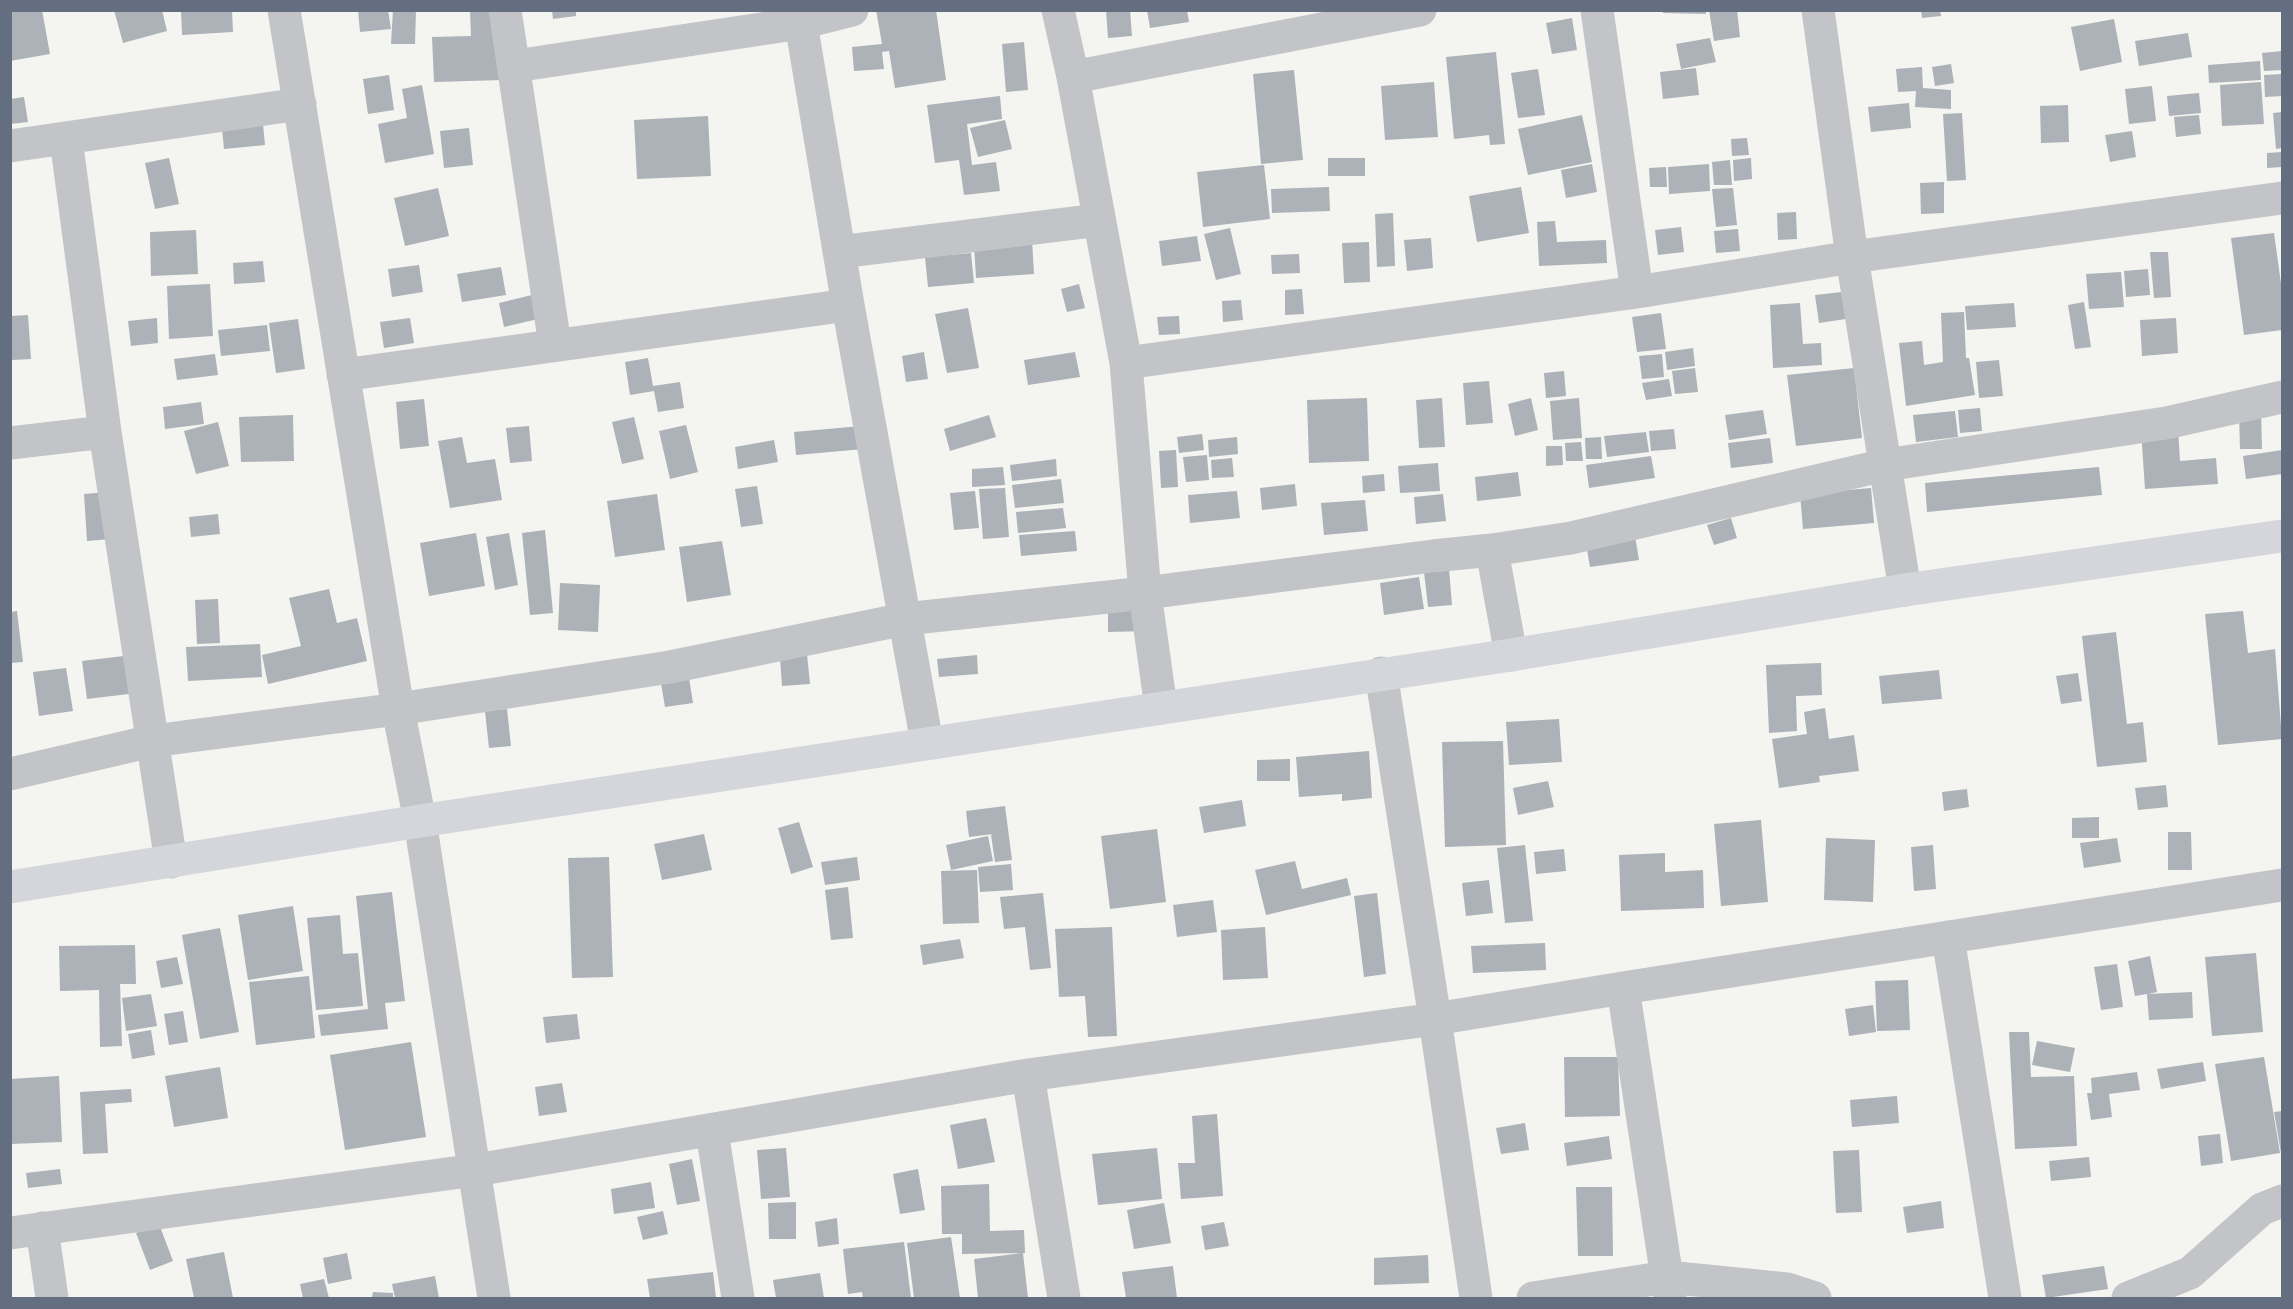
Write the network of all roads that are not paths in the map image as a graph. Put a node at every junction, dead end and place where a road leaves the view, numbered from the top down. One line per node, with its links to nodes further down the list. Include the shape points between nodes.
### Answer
1 (284, 10): 12 (street)
2 (505, 10): 10 (street)
3 (852, 10): 9 (street)
4 (1058, 10): 11 (street)
5 (1420, 10): 8 (street)
6 (1597, 10): 19 (street)
7 (1818, 10): 18 (street)
8 (1294, 22): 11 (street)
9 (801, 23): 10 (street); 17 (street)
10 (514, 66): 21 (street)
11 (1073, 77): 16 (street)
12 (300, 104): 13 (street); 23 (street)
13 (66, 139): 14 (street); 25 (street)
14 (10, 146)
15 (2283, 198): 18 (street)
16 (1100, 220): 17 (street); 22 (street)
17 (839, 252): 20 (street)
18 (1852, 257): 19 (street); 27 (street)
19 (1637, 292): 22 (street)
20 (848, 305): 21 (street); 32 (street)
21 (555, 345): 23 (street)
22 (1126, 363): 31 (street)
23 (343, 375): 36 (street)
24 (2283, 397): 27 (street, via 2166,423)
25 (105, 432): 26 (street); 37 (street)
26 (10, 443)
27 (1885, 465): 29 (street, via 1571,538); 30 (street)
28 (2283, 536): 30 (street)
29 (1492, 550): 31 (street); 33 (street)
30 (1905, 590): 33 (street)
31 (1145, 593): 32 (street); 35 (street)
32 (905, 619): 36 (street, via 670,667); 38 (street)
33 (1511, 655): 34 (street)
34 (1380, 673): 35 (street); 46 (street)
35 (1161, 708): 38 (street)
36 (398, 709): 37 (street); 40 (street)
37 (152, 741): 39 (street); 41 (street)
38 (927, 742): 40 (street)
39 (10, 774)
40 (420, 820): 41 (street); 49 (street)
41 (171, 862): 43 (street)
42 (2283, 885): 44 (street)
43 (10, 887)
44 (1948, 937): 45 (street); 61 (street)
45 (1623, 988): 46 (street); 53 (street)
46 (1435, 1019): 47 (street); 58 (street)
47 (1028, 1075): 48 (street); 57 (street)
48 (712, 1131): 49 (street); 56 (street)
49 (476, 1170): 51 (street); 55 (street)
50 (2283, 1201): 52 (street, via 2262,1209)
51 (26, 1231): 54 (street)
52 (2192, 1286): 62 (street)
53 (1668, 1288): 59 (street); 60 (street, via 1787,1288)
54 (52, 1299)
55 (494, 1299)
56 (738, 1299)
57 (1064, 1299)
58 (1476, 1299)
59 (1533, 1299)
60 (1815, 1299)
61 (2005, 1299)
62 (2128, 1299)

